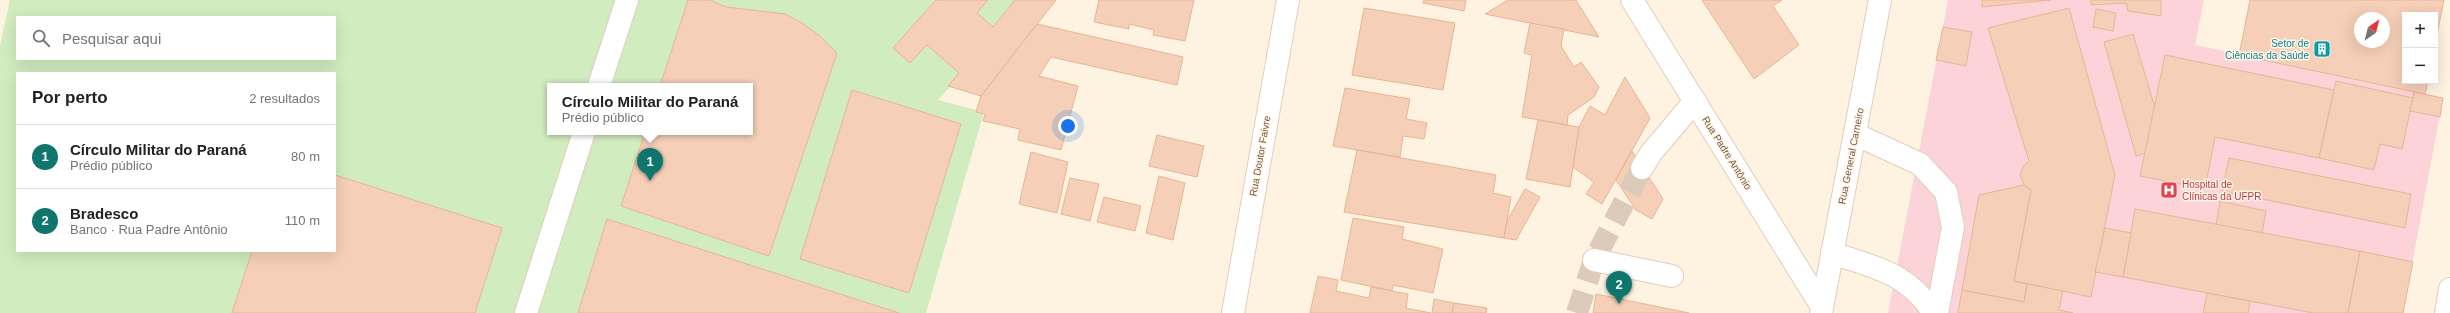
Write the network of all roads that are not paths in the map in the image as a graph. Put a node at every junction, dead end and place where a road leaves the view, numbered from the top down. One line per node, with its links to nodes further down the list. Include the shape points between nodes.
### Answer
1 (627, 0): 5 (street)
2 (1288, 0): 16 (street, Rua Doutor Faivre)
3 (1632, 0): 6 (street, Rua Padre Antônio)
4 (1880, 0): 7 (street, Rua General Carneiro)
5 (600, 83)
6 (1695, 101): 9 (street, via 1651,153); 14 (street, Rua Padre Antônio)
7 (1855, 134): 10 (street, Rua General Carneiro); 17 (street, via 1920,164 1946,192 1953,227)
8 (583, 135): 15 (street)
9 (1642, 168)
10 (1832, 253): 14 (street, Rua General Carneiro); 17 (street, via 1896,275 1921,294)
11 (1594, 260): 12 (street)
12 (1672, 276)
13 (2450, 290): 18 (street)
14 (1822, 310)
15 (526, 313)
16 (1233, 313)
17 (1935, 313)
18 (2446, 313)

